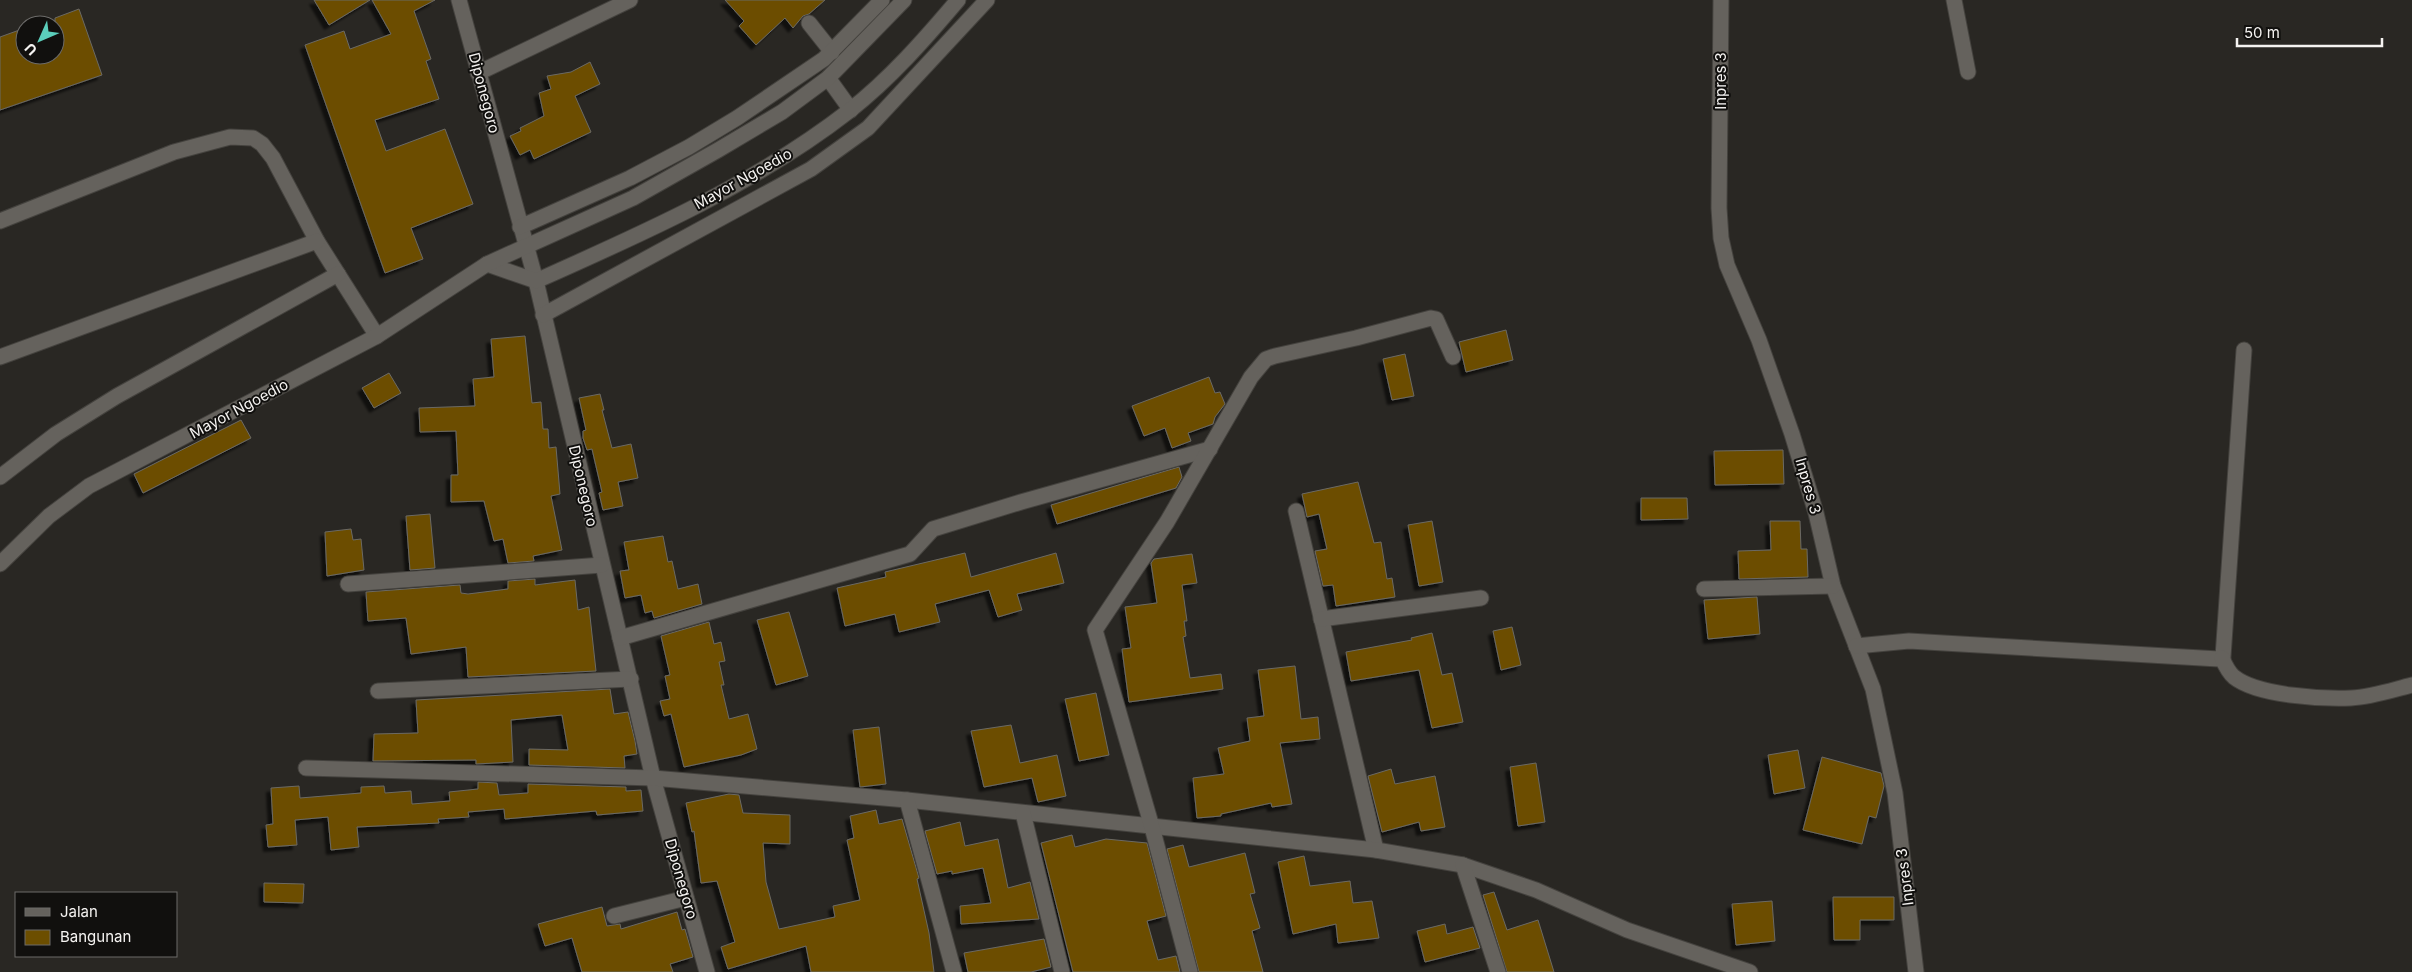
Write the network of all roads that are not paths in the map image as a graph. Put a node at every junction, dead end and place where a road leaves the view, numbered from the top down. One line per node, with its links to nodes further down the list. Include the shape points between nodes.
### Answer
1 (459, 0): 12 (street, Diponegoro)
2 (630, 0): 12 (street)
3 (882, 0): 10 (street)
4 (904, 0): 13 (street, Mayor Ngoedio)
5 (958, 0): 14 (street, Mayor Ngoedio, via 899,66)
6 (987, 0): 22 (street, via 880,116 852,140 811,169)
7 (1721, 0): 33 (street, Inpres 3, via 1721,238 1727,265 1759,340 1792,434)
8 (1954, 0): 11 (street)
9 (812, 26): 10 (street)
10 (829, 48): 16 (street, via 737,118 689,147 630,178)
11 (1968, 72)
12 (478, 73): 16 (street, Diponegoro)
13 (828, 78): 14 (street); 18 (street, Mayor Ngoedio, via 782,112 633,198)
14 (851, 110): 21 (street, Mayor Ngoedio, via 805,144 693,207)
15 (0, 221): 17 (street, via 174,152 241,136 262,144 273,158)
16 (520, 227): 18 (street, Diponegoro)
17 (317, 241): 20 (street); 25 (street)
18 (526, 246): 19 (street, Mayor Ngoedio); 21 (street, Diponegoro)
19 (487, 264): 21 (street); 23 (street, Mayor Ngoedio)
20 (338, 274): 23 (street); 28 (street, via 117,396 56,434)
21 (536, 281): 22 (street, Diponegoro)
22 (543, 315): 31 (street, Diponegoro)
23 (377, 336): 30 (street, Mayor Ngoedio, via 89,486 50,516)
24 (2244, 350): 39 (street)
25 (0, 357)
26 (1454, 357): 27 (street, via 1433,318 1266,359 1251,377)
27 (1210, 449): 37 (street, via 933,530 910,554); 47 (street, via 1167,522 1095,630)
28 (0, 477)
29 (1296, 511): 36 (street)
30 (0, 564)
31 (602, 565): 32 (street); 37 (street, Diponegoro)
32 (348, 584)
33 (1834, 586): 34 (street); 38 (street, Inpres 3)
34 (1704, 589)
35 (1481, 598): 36 (street)
36 (1322, 619): 48 (street)
37 (620, 638): 40 (street, Diponegoro)
38 (1856, 646): 39 (street, via 1909,641); 58 (street, Inpres 3, via 1873,689 1896,793)
39 (2222, 658): 41 (street, via 2231,674 2243,682 2262,689 2308,696 2352,698)
40 (630, 679): 42 (street); 44 (street, Diponegoro)
41 (2412, 685)
42 (378, 691)
43 (306, 768): 44 (street)
44 (653, 778): 45 (street); 50 (street, Diponegoro)
45 (906, 800): 46 (street); 53 (street)
46 (1023, 813): 47 (street); 54 (street)
47 (1152, 827): 48 (street); 55 (street)
48 (1376, 850): 49 (street)
49 (1463, 865): 56 (street); 57 (street, via 1536,890 1627,930)
50 (686, 898): 51 (street); 52 (street, Diponegoro)
51 (614, 916)
52 (707, 972)
53 (954, 972)
54 (1062, 972)
55 (1190, 972)
56 (1498, 972)
57 (1750, 972)
58 (1916, 972)

